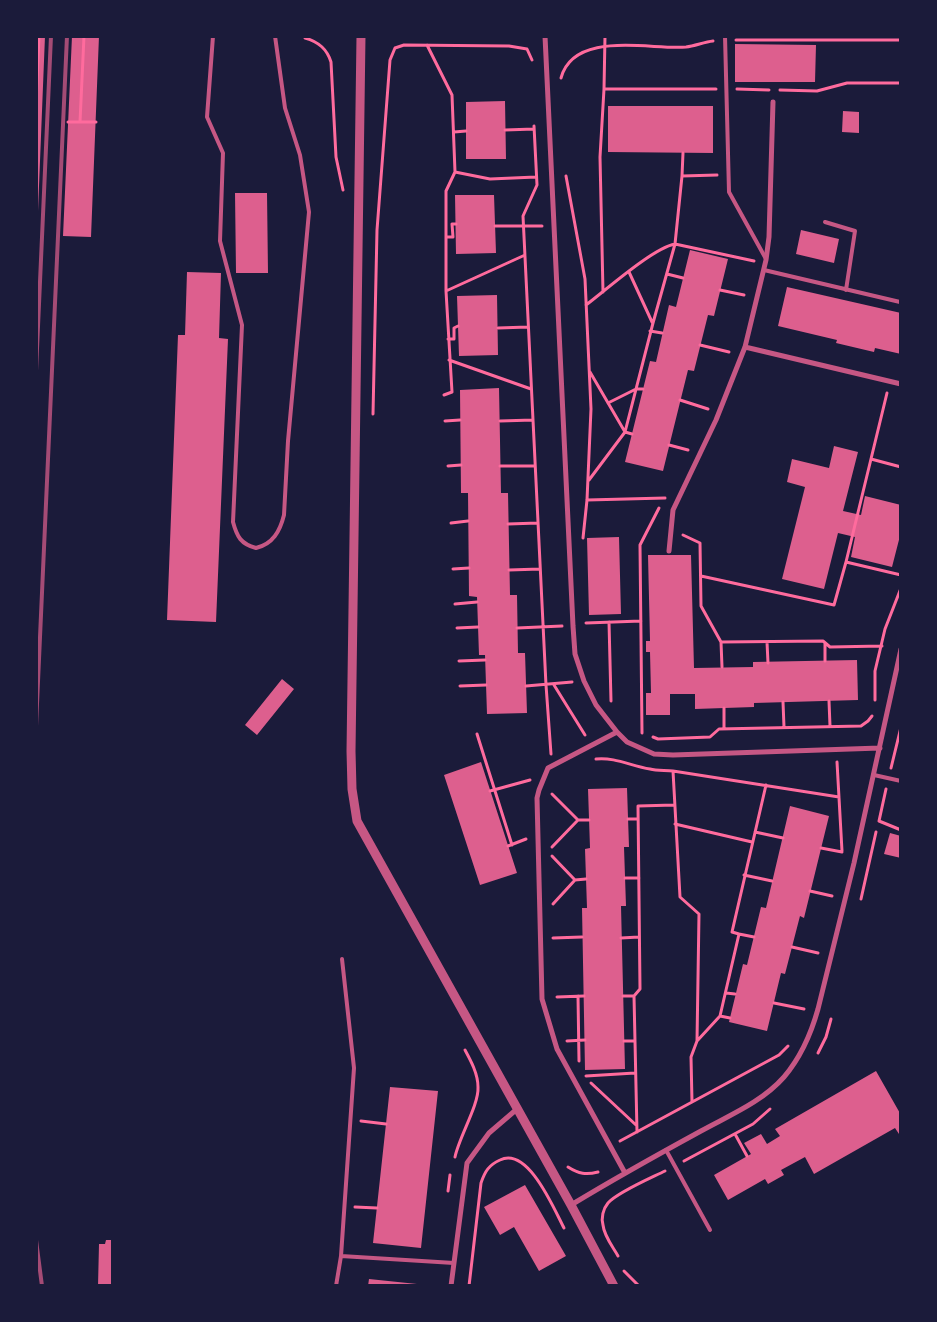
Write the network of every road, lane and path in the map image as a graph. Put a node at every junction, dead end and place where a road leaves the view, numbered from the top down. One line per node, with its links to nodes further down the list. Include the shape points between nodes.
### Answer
1 (39, 36): 21 (path)
2 (84, 36): 24 (path)
3 (213, 36): 4 (lane, via 207,117 223,153 220,241 242,325 233,522 241,542 256,548 271,542 284,516 309,212 300,155 285,108)
4 (275, 36)
5 (361, 36): 242 (street, via 352,789 357,821)
6 (545, 36): 41 (street)
7 (606, 36): 14 (path)
8 (725, 36): 19 (lane)
9 (305, 38): 36 (path, via 322,46 331,62 336,157)
10 (729, 40): 11 (path)
11 (901, 40)
12 (719, 41): 14 (path, via 688,47)
13 (427, 45): 15 (path, via 520,47 527,49); 29 (path, via 452,94); 83 (path, via 395,48 390,60 377,230)
14 (605, 46): 17 (path, via 577,55 563,70); 18 (path)
15 (532, 69)
16 (901, 83): 19 (path, via 847,83 817,91)
17 (560, 85)
18 (604, 89): 19 (path); 56 (path, via 600,157)
19 (725, 89): 33 (lane)
20 (773, 102): 46 (street)
21 (36, 105)
22 (534, 119): 26 (path)
23 (68, 122): 24 (path)
24 (80, 122): 25 (path)
25 (96, 122)
26 (534, 129): 27 (path); 35 (path)
27 (505, 130)
28 (466, 131): 29 (path)
29 (454, 132): 32 (path)
30 (683, 153): 34 (path)
31 (565, 170): 59 (path)
32 (455, 172): 35 (path, via 490,179); 42 (path, via 446,191)
33 (728, 175): 34 (path); 44 (lane, via 729,192)
34 (682, 176): 43 (path)
35 (536, 177): 40 (path, via 536,185 523,216)
36 (344, 199)
37 (825, 222): 54 (lane, via 855,231)
38 (456, 224): 42 (path, via 452,224 453,237)
39 (495, 226): 40 (path)
40 (523, 226): 41 (path); 45 (path)
41 (554, 226): 123 (street)
42 (446, 237): 55 (path)
43 (675, 244): 47 (path); 50 (path, via 655,252); 51 (path)
44 (759, 246): 46 (lane); 47 (path)
45 (525, 255): 55 (path); 63 (path)
46 (766, 260): 49 (street)
47 (757, 261): 48 (path)
48 (754, 270)
49 (764, 270): 54 (lane); 69 (street)
50 (628, 272): 56 (path); 60 (path)
51 (666, 274): 52 (path); 60 (path)
52 (683, 278)
53 (720, 290): 57 (path)
54 (846, 290): 58 (lane)
55 (446, 291): 66 (path)
56 (603, 292): 59 (path)
57 (748, 296)
58 (900, 302)
59 (586, 306): 73 (path)
60 (653, 322): 64 (path)
61 (458, 326): 66 (path, via 454,328 454,339)
62 (498, 328): 63 (path)
63 (528, 328): 75 (path)
64 (650, 331): 65 (path); 76 (path)
65 (662, 333)
66 (448, 338): 71 (path)
67 (700, 345): 70 (path)
68 (734, 345): 70 (path)
69 (745, 347): 74 (street); 106 (street, via 716,420 672,510)
70 (732, 353): 72 (path)
71 (449, 360): 75 (path); 79 (path, via 452,392)
72 (728, 361)
73 (589, 372): 81 (path); 98 (path)
74 (901, 384)
75 (531, 389): 85 (path)
76 (636, 389): 77 (path); 81 (path); 88 (path)
77 (643, 389)
78 (894, 392): 92 (path, via 888,390)
79 (444, 395)
80 (680, 400): 82 (path, via 709,409)
81 (608, 403): 88 (path)
82 (705, 417)
83 (373, 418)
84 (460, 420): 86 (path)
85 (533, 420): 87 (path); 96 (path)
86 (445, 421)
87 (500, 421)
88 (625, 432): 89 (path); 98 (path)
89 (632, 434)
90 (669, 446): 91 (path, via 690,450)
91 (686, 459)
92 (871, 459): 97 (path); 109 (path)
93 (461, 465): 94 (path)
94 (448, 466)
95 (500, 466): 96 (path)
96 (535, 466): 104 (path)
97 (901, 466)
98 (588, 481): 100 (path)
99 (668, 491): 100 (path, via 664,500)
100 (588, 500): 107 (path)
101 (660, 507): 120 (path, via 640,546)
102 (468, 521): 103 (path)
103 (451, 523)
104 (538, 523): 105 (path); 112 (path)
105 (508, 524)
106 (670, 529): 108 (street); 115 (path, via 700,543)
107 (584, 546)
108 (668, 551)
109 (846, 562): 114 (path); 115 (path, via 834,605)
110 (469, 568): 111 (path)
111 (453, 569)
112 (540, 569): 113 (path); 125 (path)
113 (509, 570)
114 (901, 575)
115 (701, 576): 129 (path, via 701,606)
116 (901, 588): 132 (path)
117 (478, 602): 118 (path)
118 (455, 604)
119 (586, 615): 122 (path)
120 (641, 621): 121 (path); 156 (path)
121 (609, 622): 122 (path); 145 (path, via 611,703)
122 (586, 623): 128 (path)
123 (573, 626): 125 (path); 139 (street, via 575,654)
124 (478, 627): 126 (path)
125 (543, 627): 127 (path); 142 (path)
126 (457, 628)
127 (517, 628)
128 (586, 629)
129 (721, 642): 130 (path); 138 (path)
130 (767, 642): 131 (path); 137 (path)
131 (825, 643): 132 (path, via 830,647); 136 (path)
132 (882, 646): 148 (path, via 875,671)
133 (901, 648): 159 (street)
134 (459, 660): 135 (path)
135 (485, 660)
136 (825, 661)
137 (768, 662)
138 (722, 668)
139 (584, 681): 140 (path); 155 (street, via 596,705)
140 (554, 684): 142 (path); 158 (path)
141 (486, 685): 143 (path)
142 (546, 685): 144 (path); 163 (path)
143 (460, 686)
144 (526, 686)
145 (607, 698)
146 (829, 701): 151 (path)
147 (783, 702): 152 (path)
148 (875, 704)
149 (724, 708): 153 (path)
150 (874, 712): 151 (path, via 861,726)
151 (830, 726): 152 (path)
152 (784, 727): 153 (path)
153 (724, 728): 156 (path, via 719,728 710,737 658,739)
154 (638, 730): 156 (path)
155 (617, 732): 158 (street); 160 (street, via 627,742 654,754)
156 (642, 733)
157 (477, 734): 170 (path)
158 (591, 745): 161 (path); 163 (street)
159 (880, 748): 160 (street); 166 (street)
160 (836, 750): 172 (path)
161 (600, 758): 162 (path); 164 (path, via 650,770)
162 (591, 759)
163 (552, 767): 165 (street)
164 (673, 771): 168 (path); 174 (path)
165 (545, 775): 170 (path); 248 (street, via 537,798 542,999 557,1049)
166 (874, 775): 167 (lane); 249 (street, via 812,1032 800,1054 763,1097)
167 (901, 781)
168 (766, 786): 172 (path); 181 (path)
169 (553, 789): 171 (path)
170 (492, 791): 185 (path)
171 (552, 794): 173 (path); 177 (path)
172 (839, 797): 188 (path)
173 (552, 802)
174 (674, 806): 176 (path, via 638,806); 179 (path)
175 (628, 819): 176 (path)
176 (638, 819): 194 (path)
177 (578, 820): 178 (path); 186 (path)
178 (589, 820)
179 (675, 824): 184 (path); 233 (path, via 680,897 699,914)
180 (901, 830): 203 (path, via 879,821)
181 (755, 832): 183 (path); 184 (path)
182 (552, 838): 186 (path)
183 (783, 838)
184 (752, 842): 192 (path)
185 (512, 845)
186 (552, 847): 189 (path)
187 (821, 848): 188 (path)
188 (842, 852): 190 (path)
189 (552, 856): 191 (path); 196 (path)
190 (840, 861)
191 (552, 866)
192 (744, 875): 197 (path); 207 (path, via 732,932)
193 (625, 878): 194 (path)
194 (639, 878): 208 (path)
195 (586, 879): 196 (path)
196 (575, 880): 202 (path)
197 (772, 881)
198 (834, 887): 201 (path)
199 (810, 891): 201 (path)
200 (552, 894): 202 (path)
201 (832, 896): 204 (path)
202 (553, 904): 205 (path)
203 (859, 904)
204 (829, 905)
205 (553, 913)
206 (553, 930): 210 (path)
207 (739, 934): 209 (path); 217 (path)
208 (639, 937): 212 (path); 222 (path, via 640,989)
209 (754, 937)
210 (553, 938): 211 (path); 215 (path)
211 (582, 938)
212 (621, 938)
213 (820, 944): 214 (path, via 818,953)
214 (792, 947)
215 (553, 948)
216 (342, 958): 243 (lane, via 354,1068)
217 (726, 993): 218 (path); 226 (path)
218 (735, 994)
219 (578, 996): 220 (path); 225 (path, via 557,996); 229 (path)
220 (584, 996)
221 (623, 996): 222 (path)
222 (634, 996): 232 (path)
223 (806, 1000): 224 (path, via 804,1011)
224 (774, 1003)
225 (558, 1005)
226 (720, 1016): 227 (path); 233 (path)
227 (730, 1018)
228 (831, 1018): 237 (path)
229 (579, 1040): 230 (path); 231 (path); 238 (path)
230 (585, 1040)
231 (566, 1041)
232 (635, 1041): 234 (path); 239 (path)
233 (697, 1041): 240 (path, via 691,1057)
234 (624, 1042)
235 (792, 1042): 240 (path, via 779,1055)
236 (464, 1048): 251 (path, via 474,1066 477,1099)
237 (814, 1060)
238 (579, 1064)
239 (636, 1073): 245 (path); 245 (path, via 584,1076)
240 (692, 1102): 246 (path)
241 (774, 1105): 247 (path, via 753,1124)
242 (517, 1109): 258 (street); 265 (street, via 490,1133 467,1163)
243 (350, 1120): 244 (path); 259 (lane)
244 (386, 1124)
245 (637, 1125): 246 (path)
246 (637, 1132): 248 (path)
247 (735, 1134): 250 (path); 253 (path)
248 (610, 1146): 256 (street)
249 (666, 1150): 253 (lane); 256 (street)
250 (747, 1156)
251 (454, 1161)
252 (567, 1166): 254 (path, via 579,1174)
253 (674, 1166): 261 (lane); 264 (path, via 617,1196 605,1208 603,1228)
254 (604, 1168)
255 (451, 1171): 257 (path)
256 (625, 1173): 258 (street)
257 (448, 1196)
258 (571, 1205): 270 (street)
259 (344, 1207): 260 (path); 263 (lane)
260 (377, 1208)
261 (710, 1230)
262 (569, 1236): 269 (path, via 524,1163 504,1158 489,1167 481,1183)
263 (340, 1256): 265 (lane); 267 (lane)
264 (620, 1262)
265 (454, 1263): 268 (street)
266 (623, 1269): 271 (path)
267 (336, 1286)
268 (452, 1286)
269 (469, 1286)
270 (614, 1286)
271 (639, 1286)

